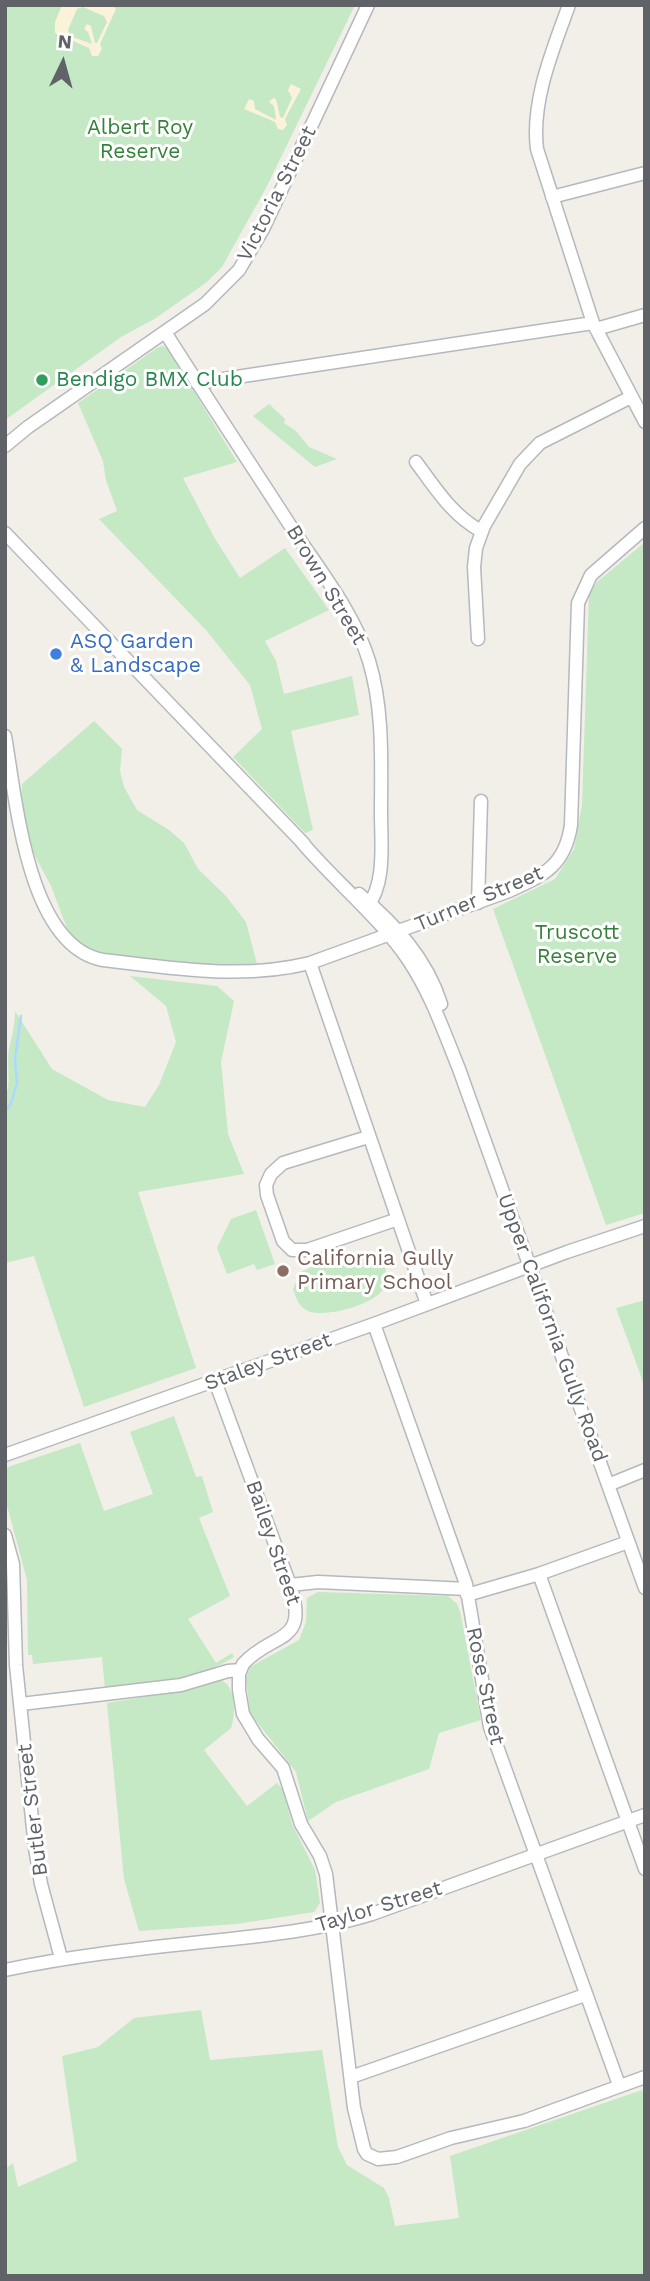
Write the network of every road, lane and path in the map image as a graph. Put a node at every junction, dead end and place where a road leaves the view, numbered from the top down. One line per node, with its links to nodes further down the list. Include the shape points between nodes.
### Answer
1 (368, 5): 7 (street, Victoria Street, via 248,258 219,292)
2 (569, 5): 4 (street, via 536,120 537,149)
3 (645, 173): 4 (street)
4 (552, 197): 6 (street)
5 (645, 316): 6 (street)
6 (595, 326): 8 (street); 9 (street)
7 (165, 332): 8 (street, Brown Street); 11 (street, Victoria Street)
8 (197, 383): 20 (street, Brown Street, via 333,590 369,661 380,727 381,778 379,870 375,894)
9 (631, 397): 10 (street); 14 (street, via 535,446)
10 (645, 422)
11 (5, 446)
12 (416, 463): 14 (street, via 450,508)
13 (645, 528): 19 (street, Turner Street, via 597,569 578,603 571,825 566,847 549,871)
14 (481, 531): 16 (street, via 474,559)
15 (5, 533): 20 (street, Upper California Gully Road)
16 (478, 639)
17 (5, 736): 22 (street, Turner Street, via 18,819 40,894 62,935 84,955 208,972)
18 (481, 801): 19 (street)
19 (478, 903): 21 (street, Turner Street)
20 (367, 907): 21 (street, Upper California Gully Road)
21 (394, 934): 22 (street, Turner Street); 26 (street, Upper California Gully Road, via 422,962 435,989 458,1069)
22 (310, 963): 23 (street)
23 (369, 1137): 24 (street); 24 (street, via 275,1169 266,1190 283,1241 292,1250 302,1251)
24 (398, 1219): 27 (street)
25 (645, 1226): 26 (street, Staley Street)
26 (529, 1266): 27 (street, Staley Street); 32 (street, Upper California Gully Road)
27 (427, 1304): 28 (street, Staley Street)
28 (374, 1324): 29 (street, Staley Street); 38 (street, Rose Street)
29 (215, 1381): 30 (street, Staley Street); 36 (street, Bailey Street)
30 (5, 1455)
31 (645, 1470): 32 (street)
32 (608, 1485): 34 (street, Upper California Gully Road)
33 (5, 1535): 39 (street, Butler Street, via 13,1564)
34 (628, 1542): 35 (street); 37 (street, Upper California Gully Road)
35 (539, 1574): 38 (street); 43 (street)
36 (290, 1585): 38 (street, via 318,1582); 40 (street, Bailey Street, via 297,1611 294,1625)
37 (644, 1587)
38 (467, 1592): 44 (street, Rose Street, via 488,1719)
39 (11, 1666): 41 (street, Butler Street)
40 (240, 1670): 41 (street, via 181,1685); 46 (street, via 243,1714 283,1768 301,1824 324,1866)
41 (21, 1704): 47 (street, Butler Street, via 36,1856)
42 (645, 1815): 43 (street, Taylor Street)
43 (628, 1821): 44 (street, Taylor Street); 45 (street)
44 (537, 1855): 46 (street, Taylor Street); 49 (street, Rose Street)
45 (645, 1868)
46 (332, 1925): 47 (street, Taylor Street); 50 (street)
47 (61, 1958): 48 (street, Taylor Street)
48 (5, 1969)
49 (586, 1995): 50 (street); 52 (street, Rose Street)
50 (351, 2077): 52 (street, via 360,2141 372,2157 397,2157 451,2138 510,2125)
51 (645, 2077): 52 (street)
52 (619, 2085)

